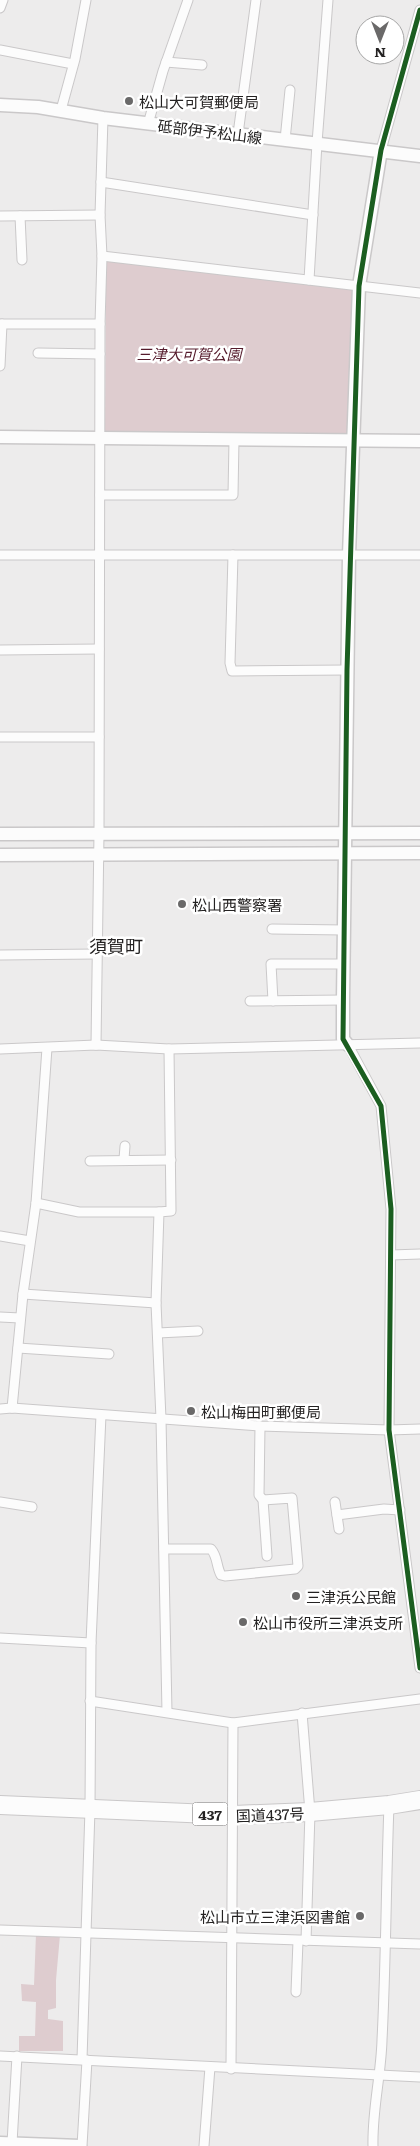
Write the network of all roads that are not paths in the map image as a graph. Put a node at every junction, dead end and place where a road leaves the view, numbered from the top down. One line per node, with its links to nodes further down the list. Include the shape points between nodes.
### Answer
1 (3, 0): 6 (street)
2 (86, 0): 10 (street)
3 (188, 0): 9 (street)
4 (256, 0): 17 (street)
5 (328, 0): 19 (street)
6 (0, 8)
7 (420, 10): 20 (street)
8 (0, 50): 10 (street)
9 (166, 62): 11 (street); 16 (street)
10 (73, 64): 14 (street)
11 (202, 65)
12 (290, 90): 18 (street)
13 (0, 105): 14 (street, 砥部伊予松山線)
14 (61, 110): 15 (street, 砥部伊予松山線)
15 (103, 118): 16 (street, 砥部伊予松山線); 22 (street)
16 (148, 124): 17 (street, 砥部伊予松山線)
17 (238, 134): 18 (street, 砥部伊予松山線)
18 (285, 140): 19 (street, 砥部伊予松山線)
19 (317, 143): 20 (street, 砥部伊予松山線); 23 (street)
20 (381, 150): 21 (street, 砥部伊予松山線); 30 (street)
21 (420, 156)
22 (101, 182): 23 (street); 26 (street)
23 (313, 215): 29 (street)
24 (0, 216): 25 (street)
25 (20, 216): 26 (street); 28 (street)
26 (100, 216): 27 (street)
27 (102, 256): 29 (street); 33 (street)
28 (22, 260)
29 (309, 280): 30 (street)
30 (359, 286): 31 (street); 40 (street)
31 (420, 293)
32 (1, 324): 33 (street); 36 (street)
33 (100, 324): 35 (street)
34 (38, 353): 35 (street)
35 (100, 354): 38 (street)
36 (0, 366)
37 (0, 437): 38 (street)
38 (100, 438): 39 (street); 42 (street)
39 (234, 440): 40 (street); 42 (street, via 232,495)
40 (353, 441): 41 (street); 46 (street)
41 (420, 441)
42 (100, 495): 43 (street)
43 (99, 554): 44 (street); 45 (street); 48 (street)
44 (0, 555)
45 (233, 555): 46 (street); 50 (street, via 232,671)
46 (349, 555): 47 (street); 50 (street)
47 (420, 555)
48 (99, 648): 49 (street); 52 (street)
49 (0, 650)
50 (347, 670): 54 (street)
51 (0, 737): 52 (street)
52 (99, 737): 53 (street)
53 (99, 833): 54 (street); 56 (street); 60 (street)
54 (345, 833): 55 (street); 57 (street)
55 (420, 833)
56 (0, 834)
57 (345, 853): 58 (street); 60 (street); 62 (street)
58 (420, 853)
59 (0, 855): 60 (street)
60 (98, 855): 64 (street)
61 (272, 929): 62 (street)
62 (344, 930): 65 (street)
63 (0, 954): 64 (street)
64 (97, 954): 70 (street)
65 (344, 964): 66 (street); 68 (street, via 271,964)
66 (343, 1000): 68 (street); 71 (street, via 343,1039)
67 (250, 1001): 68 (street)
68 (273, 1001)
69 (420, 1043): 71 (street)
70 (96, 1045): 73 (street); 74 (street)
71 (348, 1045): 74 (street); 83 (street, via 380,1106 391,1209)
72 (0, 1048): 73 (street)
73 (48, 1048): 79 (street)
74 (169, 1049): 77 (street)
75 (125, 1146): 76 (street)
76 (124, 1159): 77 (street); 78 (street)
77 (172, 1160): 80 (street, via 171,1211)
78 (90, 1161)
79 (36, 1204): 80 (street, via 79,1212); 82 (street)
80 (159, 1212): 86 (street)
81 (0, 1236): 82 (street)
82 (30, 1241): 85 (street)
83 (391, 1254): 84 (street); 99 (street)
84 (420, 1254)
85 (23, 1294): 86 (street); 88 (street)
86 (156, 1303): 90 (street)
87 (0, 1317): 88 (street)
88 (20, 1318): 91 (street)
89 (198, 1331): 90 (street)
90 (158, 1332): 96 (street)
91 (18, 1348): 92 (street); 93 (street)
92 (109, 1354)
93 (12, 1408): 94 (street); 95 (street)
94 (0, 1409)
95 (101, 1415): 96 (street); 110 (street)
96 (161, 1419): 97 (street); 107 (street)
97 (260, 1426): 99 (street); 100 (street, via 259,1495)
98 (420, 1429): 99 (street)
99 (389, 1430): 104 (street)
100 (263, 1500): 107 (street, via 292,1498 296,1569 225,1576 218,1570 216,1554 210,1549); 108 (street)
101 (0, 1502): 103 (street)
102 (335, 1502): 105 (street)
103 (32, 1507)
104 (400, 1510): 105 (street); 111 (street)
105 (337, 1515): 106 (street)
106 (339, 1529)
107 (164, 1549): 114 (street)
108 (267, 1556)
109 (0, 1638): 110 (street)
110 (91, 1643): 113 (street)
111 (420, 1668)
112 (420, 1699): 115 (street)
113 (90, 1701): 114 (street); 120 (street)
114 (167, 1712): 116 (street)
115 (302, 1713): 116 (street); 121 (street)
116 (234, 1723): 122 (street)
117 (420, 1800): 119 (highway, 国道437号 / 437)
118 (0, 1805): 120 (highway, 国道437号 / 437)
119 (389, 1805): 121 (highway, 国道437号 / 437); 127 (street)
120 (90, 1809): 122 (highway, 国道437号 / 437); 124 (street)
121 (310, 1812): 122 (highway, 国道437号 / 437); 126 (street)
122 (234, 1815): 125 (street)
123 (0, 1930): 124 (street)
124 (86, 1933): 125 (street); 132 (street)
125 (233, 1938): 126 (street); 134 (street)
126 (302, 1941): 127 (street); 129 (street)
127 (385, 1942): 128 (street); 135 (street)
128 (420, 1944)
129 (296, 1992)
130 (0, 2056): 131 (street)
131 (17, 2056): 132 (street); 137 (street)
132 (85, 2059): 133 (street); 139 (street)
133 (210, 2067): 134 (street); 140 (street)
134 (231, 2069): 135 (street)
135 (380, 2077): 136 (street); 141 (street, via 372,2119)
136 (420, 2078)
137 (6, 2143): 138 (street)
138 (75, 2146): 139 (street)
139 (81, 2146)
140 (204, 2146)
141 (373, 2146)

